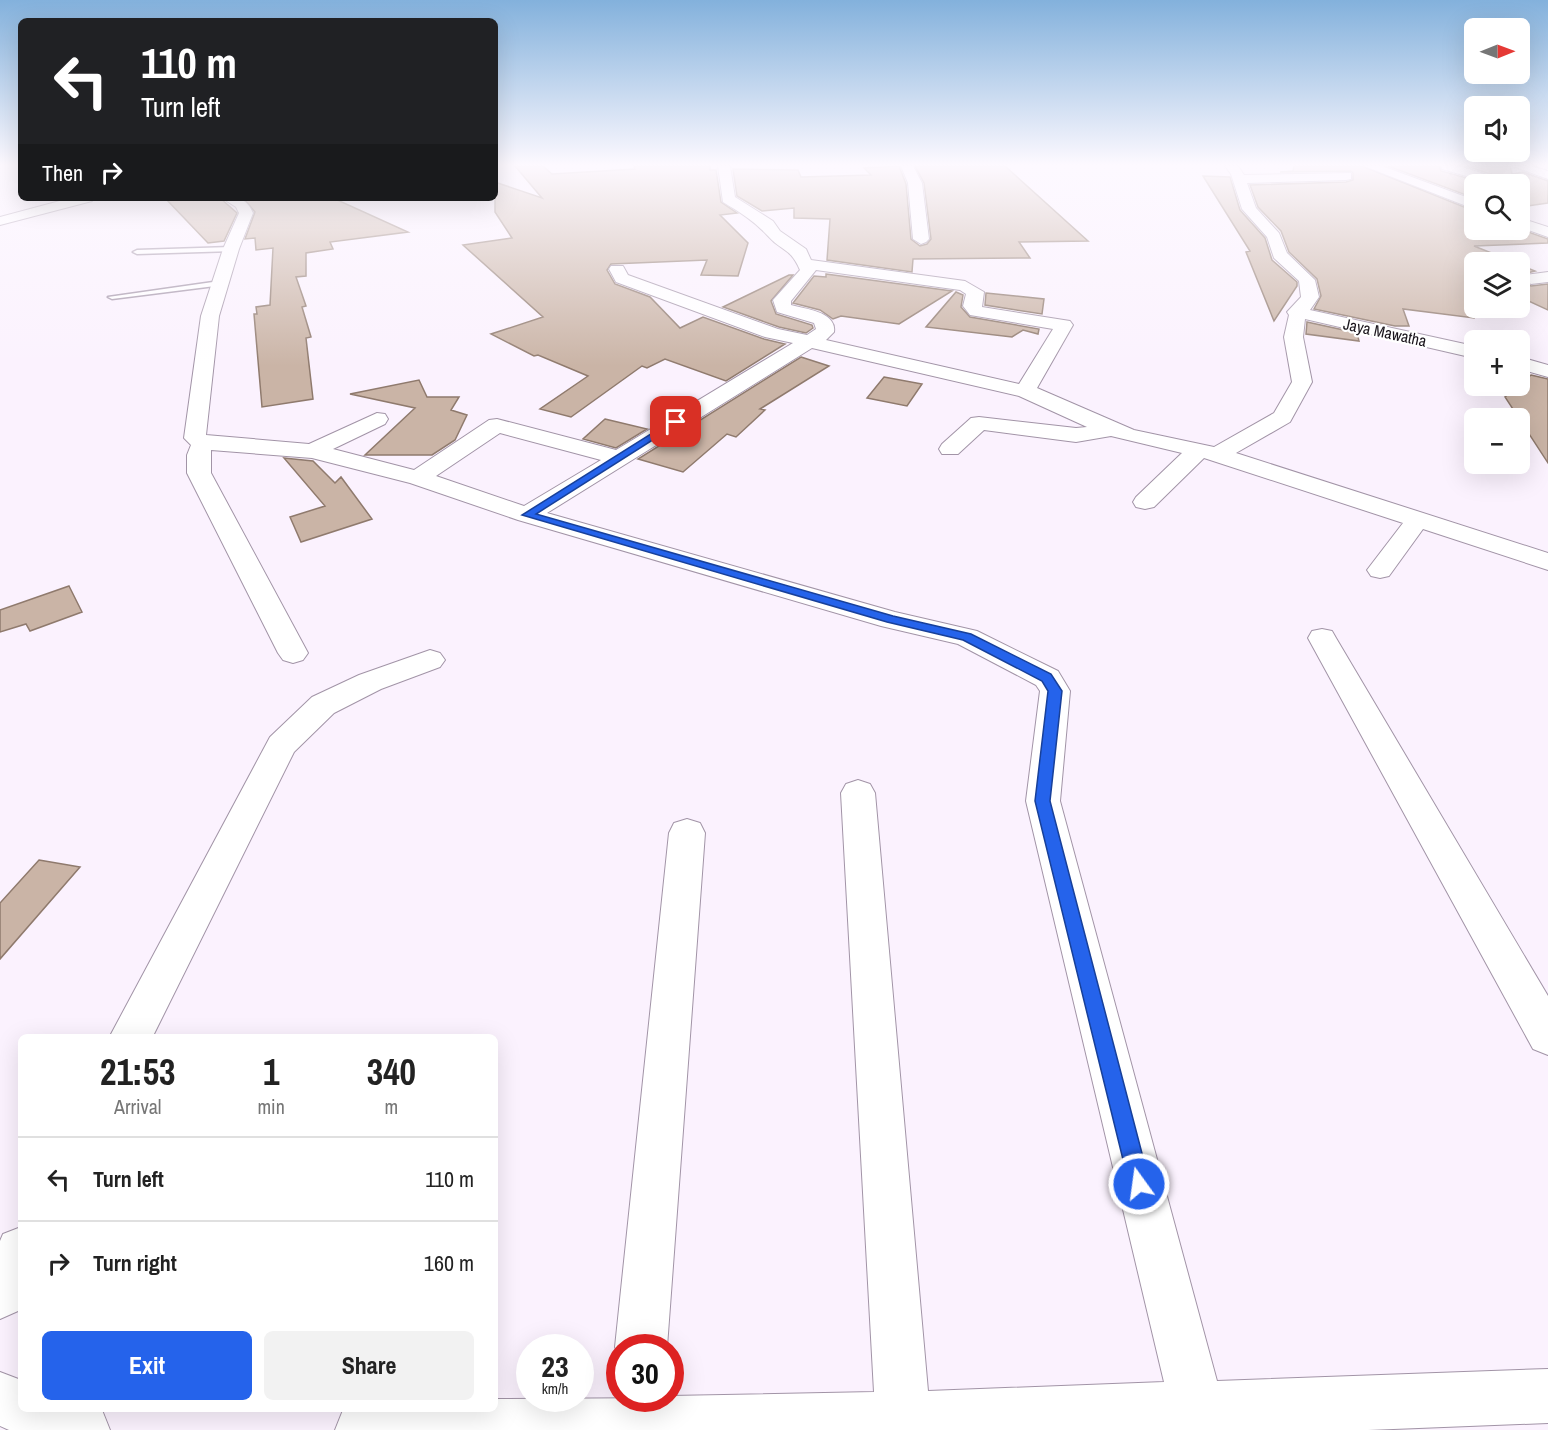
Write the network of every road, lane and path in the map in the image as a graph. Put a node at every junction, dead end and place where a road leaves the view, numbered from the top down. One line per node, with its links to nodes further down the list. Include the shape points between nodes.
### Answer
1 (238, 233): 6 (street)
2 (773, 233): 8 (street, via 800,252)
3 (920, 233): 5 (street)
4 (1271, 233): 14 (street, via 1280,255 1307,280 1310,297)
5 (921, 239)
6 (231, 249): 7 (lane); 12 (street)
7 (137, 252)
8 (807, 264): 15 (street, via 808,271 782,300 783,308 820,319 826,325 825,332); 19 (street, via 964,286 975,292 972,306 976,311 1064,324)
9 (617, 269): 15 (street, via 622,278 772,333)
10 (1548, 277): 11 (street)
11 (1531, 279)
12 (220, 283): 13 (lane); 22 (street, via 210,316 195,438)
13 (112, 297)
14 (1296, 312): 16 (street, Jaya Mawatha); 25 (street, via 1292,332 1302,382 1282,417)
15 (811, 340): 19 (street); 26 (street)
16 (1464, 350)
17 (1530, 366): 18 (street)
18 (1548, 371)
19 (1025, 391): 21 (street)
20 (377, 419): 24 (street)
21 (1112, 429): 23 (street, via 1076,435 979,423); 25 (street)
22 (203, 443): 24 (street); 34 (street, via 198,455 199,473)
23 (950, 449)
24 (312, 451): 27 (street)
25 (1208, 452): 28 (street); 30 (street)
26 (619, 458): 27 (street, via 497,424); 29 (street)
27 (418, 478): 29 (street)
28 (1145, 502)
29 (528, 515): 49 (street, via 891,620 967,637 1047,678 1055,691 1043,801)
30 (1419, 518): 31 (street); 32 (street)
31 (1547, 559)
32 (1380, 570)
33 (1322, 638): 39 (street)
34 (293, 653)
35 (430, 660): 38 (street, via 323,705 281,745)
36 (858, 793): 50 (street)
37 (687, 833): 42 (street)
38 (132, 1034)
39 (1548, 1035)
40 (18, 1258): 41 (street)
41 (0, 1293)
42 (642, 1334)
43 (1548, 1396): 49 (street)
44 (0, 1399): 45 (street)
45 (18, 1406)
46 (36, 1412): 51 (street)
47 (621, 1412): 52 (street)
48 (662, 1412): 50 (street)
49 (1200, 1420): 50 (street)
50 (932, 1422)
51 (82, 1430)
52 (363, 1430)

